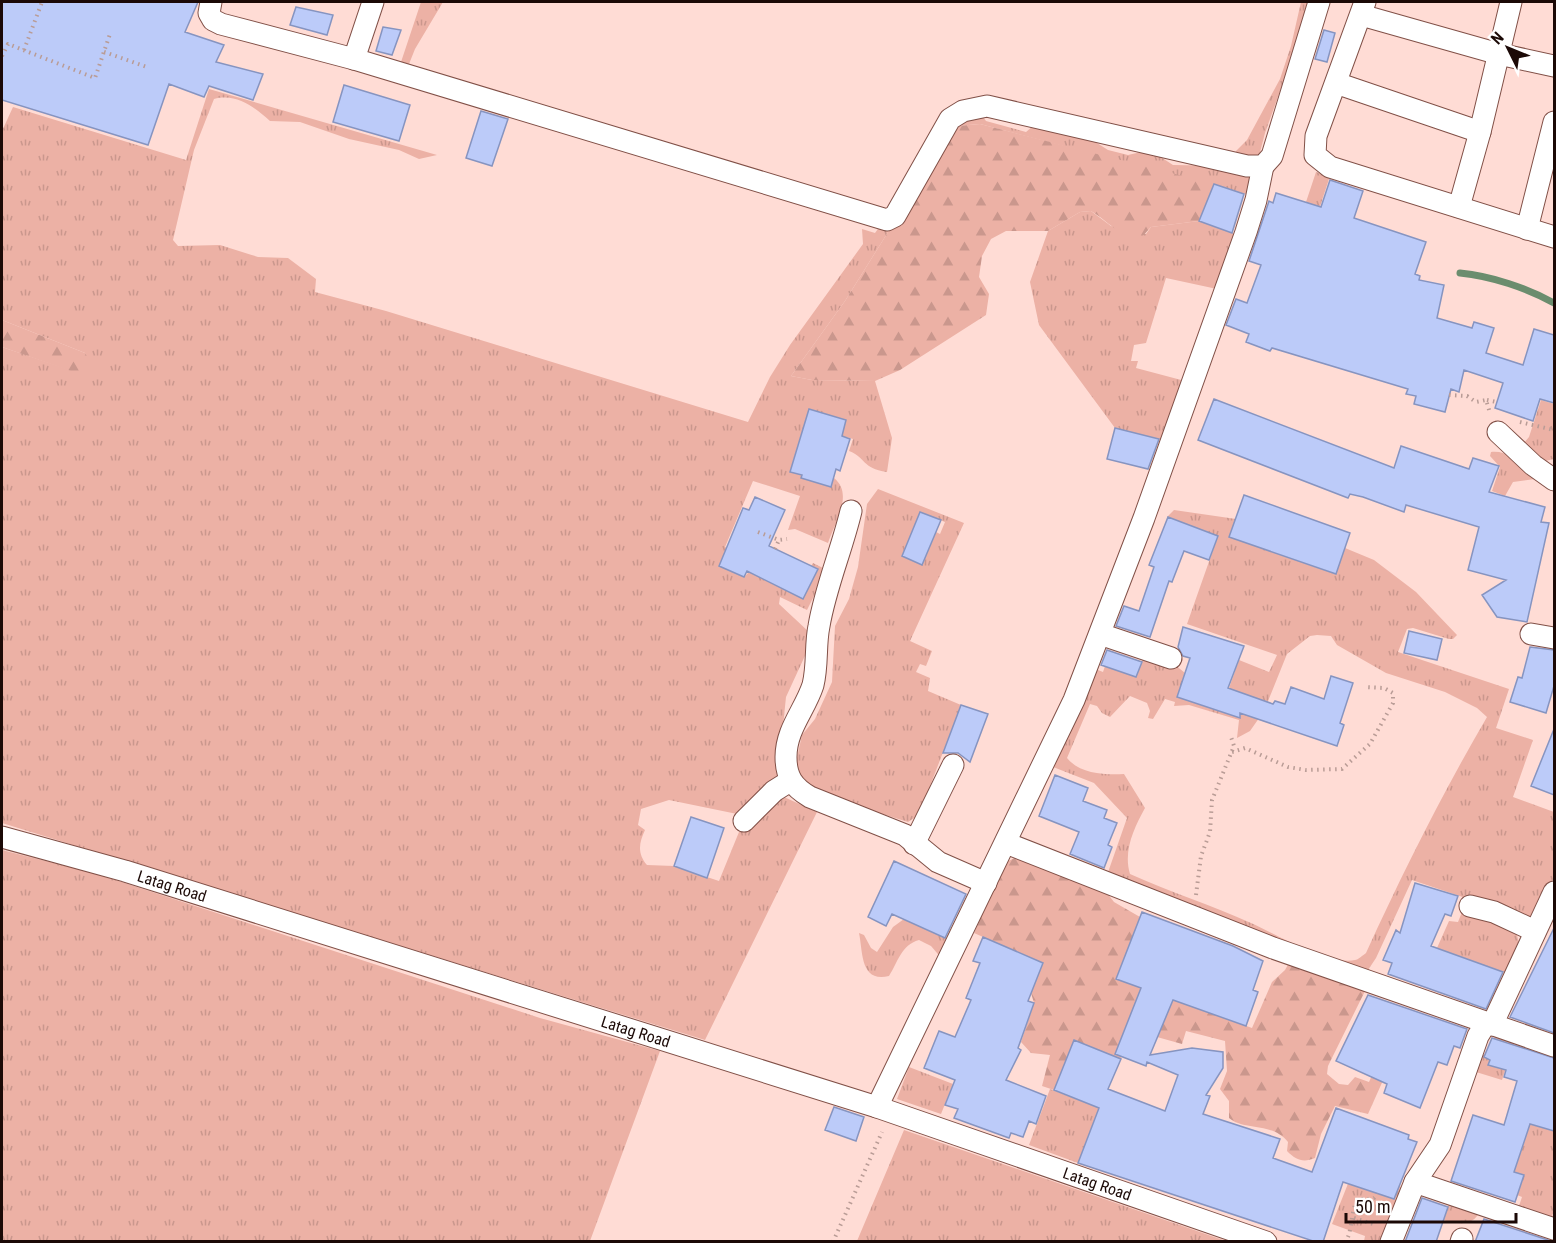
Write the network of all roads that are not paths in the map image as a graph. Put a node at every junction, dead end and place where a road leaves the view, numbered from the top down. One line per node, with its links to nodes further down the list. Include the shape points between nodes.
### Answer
1 (211, 2): 7 (street, via 209,13 221,24)
2 (373, 2): 7 (street)
3 (1319, 2): 12 (street, via 1272,156)
4 (1511, 2): 6 (street)
5 (1363, 8): 6 (street); 9 (street)
6 (1499, 54): 8 (street); 11 (street)
7 (354, 59): 12 (street, via 887,220 895,216 950,119 963,111 987,106 1247,166)
8 (1554, 66)
9 (1336, 83): 11 (street); 13 (street, via 1316,136 1315,155 1330,167)
10 (1554, 122): 14 (street)
11 (1480, 132): 13 (street)
12 (1263, 166): 19 (street, via 1246,232)
13 (1459, 207): 14 (street)
14 (1527, 229): 15 (street)
15 (1554, 237)
16 (1498, 432): 17 (street)
17 (1554, 480)
18 (851, 511): 24 (street, via 818,627 813,685 786,746)
19 (1100, 634): 22 (street); 27 (street, via 1074,700)
20 (1531, 634): 21 (street)
21 (1554, 638)
22 (1171, 658)
23 (953, 765): 28 (street)
24 (790, 781): 25 (street); 28 (street, via 810,797 905,835)
25 (744, 821)
26 (2, 837): 35 (street, Latag Road, via 125,871)
27 (1005, 843): 29 (street); 33 (street, via 1357,979)
28 (914, 844): 29 (street, via 938,862)
29 (986, 883): 35 (street)
30 (1554, 895): 32 (street)
31 (1470, 906): 32 (street, via 1494,912)
32 (1535, 931): 33 (street)
33 (1489, 1024): 34 (street); 36 (street, via 1478,1036 1440,1145)
34 (1554, 1046)
35 (884, 1109): 39 (street, Latag Road)
36 (1415, 1182): 37 (street); 38 (street)
37 (1554, 1229)
38 (1387, 1234)
39 (1266, 1242)

